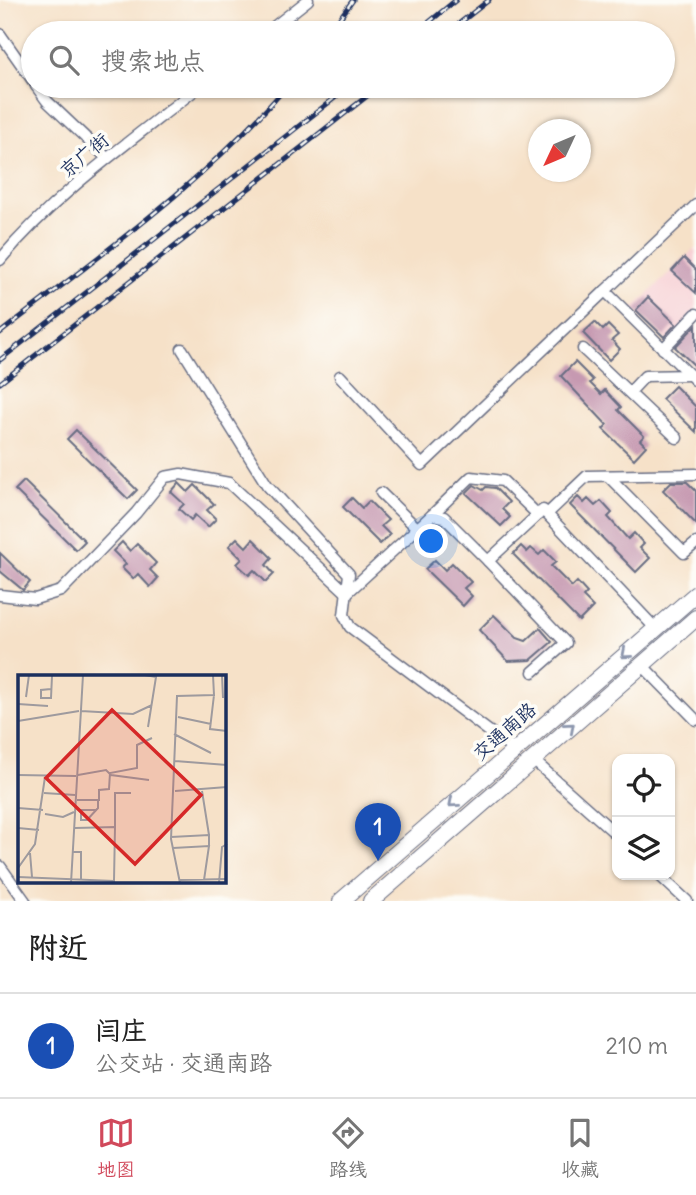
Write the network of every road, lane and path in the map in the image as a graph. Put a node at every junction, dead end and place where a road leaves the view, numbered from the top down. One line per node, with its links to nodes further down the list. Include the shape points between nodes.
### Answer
1 (308, 0): 2 (street)
2 (281, 21)
3 (0, 34): 4 (street)
4 (21, 64)
5 (45, 98): 7 (street)
6 (184, 98): 7 (street, 京广街)
7 (107, 158): 9 (street, 京广街, via 28,227)
8 (696, 205): 10 (street)
9 (0, 260)
10 (605, 291): 14 (street); 15 (street, via 422,465)
11 (696, 314): 14 (street)
12 (182, 349): 27 (street, via 267,485 349,574)
13 (583, 349): 17 (street)
14 (663, 349): 16 (street)
15 (340, 376)
16 (693, 378): 17 (street, via 645,376)
17 (630, 391): 18 (street)
18 (677, 438)
19 (696, 474): 20 (street)
20 (608, 476): 22 (street, via 587,476); 25 (street, via 684,553)
21 (381, 493): 24 (street)
22 (543, 514): 23 (street, via 503,481 471,477); 26 (street); 31 (street)
23 (432, 515): 24 (street); 26 (street, via 444,517)
24 (417, 528): 27 (street)
25 (696, 543)
26 (488, 561): 33 (street, via 566,643)
27 (347, 593): 29 (street, via 229,483 181,474 165,477 61,591 35,599); 35 (street, via 344,615 350,627)
28 (696, 594): 31 (main road, 交通南路)
29 (0, 595)
30 (696, 618): 32 (main road, 交通南路)
31 (656, 629): 35 (main road, 交通南路, one-way to 35)
32 (642, 665): 34 (street); 36 (main road, 交通南路, one-way to 32)
33 (533, 672)
34 (696, 720)
35 (514, 750): 36 (main road); 41 (main road, 交通南路, one-way to 41)
36 (532, 759): 37 (street); 42 (main road, 交通南路)
37 (612, 831)
38 (0, 866): 40 (street)
39 (664, 880): 43 (street)
40 (24, 901)
41 (341, 901)
42 (371, 901)
43 (687, 901)

